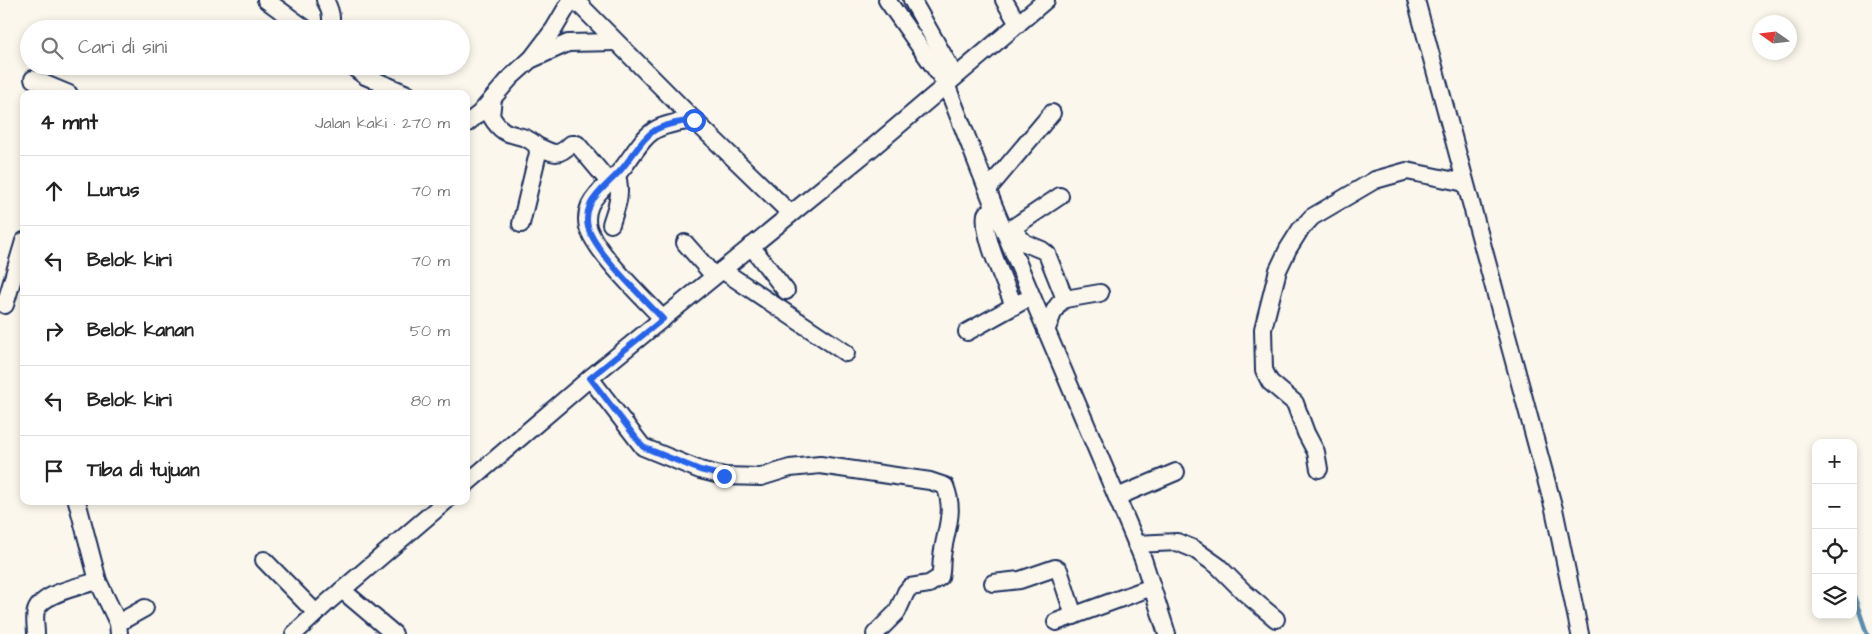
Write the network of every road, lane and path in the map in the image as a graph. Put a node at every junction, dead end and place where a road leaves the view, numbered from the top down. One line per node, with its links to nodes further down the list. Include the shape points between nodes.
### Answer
1 (266, 0): 10 (street)
2 (325, 0): 11 (street)
3 (571, 0): 14 (street)
4 (575, 0): 13 (street)
5 (887, 0): 17 (street)
6 (912, 0): 17 (street)
7 (1004, 0): 12 (street)
8 (1046, 0): 12 (street)
9 (1416, 0): 26 (street)
10 (294, 20)
11 (332, 20)
12 (1018, 24): 17 (street)
13 (616, 42): 14 (street, via 568,43); 23 (street)
14 (530, 60): 20 (street)
15 (364, 75): 19 (street)
16 (33, 80): 18 (street)
17 (950, 80): 27 (street); 30 (street)
18 (59, 90)
19 (398, 90)
20 (493, 98): 22 (street); 24 (street, via 491,116 496,124 507,134 526,138)
21 (1052, 113): 27 (street)
22 (470, 119)
23 (694, 120): 25 (street, via 655,128); 30 (street)
24 (537, 146): 25 (street, via 558,153 571,144 577,144); 31 (street)
25 (613, 178): 32 (street, via 620,187); 44 (street, via 591,204 586,216 588,228 605,254)
26 (1465, 183): 49 (street, via 1407,171 1375,180 1312,217 1288,249 1278,270 1263,329 1264,370 1270,382 1295,403 1316,452); 72 (street, via 1554,509)
27 (988, 189): 29 (street)
28 (1060, 196): 33 (street)
29 (995, 209): 33 (street); 43 (street, via 986,214 985,227)
30 (790, 213): 35 (street)
31 (521, 224)
32 (611, 224)
33 (1009, 231): 40 (street); 41 (street, via 1047,254)
34 (685, 243): 37 (street)
35 (751, 246): 37 (street); 38 (street)
36 (20, 255): 42 (street)
37 (718, 273): 44 (street); 47 (street)
38 (786, 291)
39 (1100, 293): 41 (street)
40 (1032, 297): 43 (street); 45 (street)
41 (1065, 299): 45 (street, via 1057,305)
42 (5, 305)
43 (1014, 306): 46 (street)
44 (663, 319): 48 (street)
45 (1046, 331): 52 (street)
46 (967, 332)
47 (846, 353)
48 (590, 378): 51 (street); 70 (street, via 643,447 700,470 724,476 761,476 790,468 820,465 945,486 950,498 950,516 940,577 929,584 910,587 899,609)
49 (1319, 469)
50 (1176, 472): 52 (street)
51 (470, 481)
52 (1116, 497): 55 (street)
53 (78, 505): 57 (street)
54 (441, 505): 60 (street)
55 (1136, 544): 59 (street); 64 (street, via 1177,542 1194,549 1218,566)
56 (264, 560): 62 (street)
57 (98, 581): 66 (street); 67 (street, via 48,597 40,603 35,612)
58 (993, 583): 63 (street, via 1020,580 1055,568 1059,570)
59 (1152, 587): 63 (street); 71 (street)
60 (342, 590): 62 (street); 69 (street)
61 (145, 608): 66 (street)
62 (316, 613): 68 (street)
63 (1074, 616): 65 (street)
64 (1276, 619)
65 (1056, 622)
66 (118, 629)
67 (36, 634)
68 (294, 634)
69 (394, 634)
70 (875, 634)
71 (1166, 634)
72 (1580, 634)

